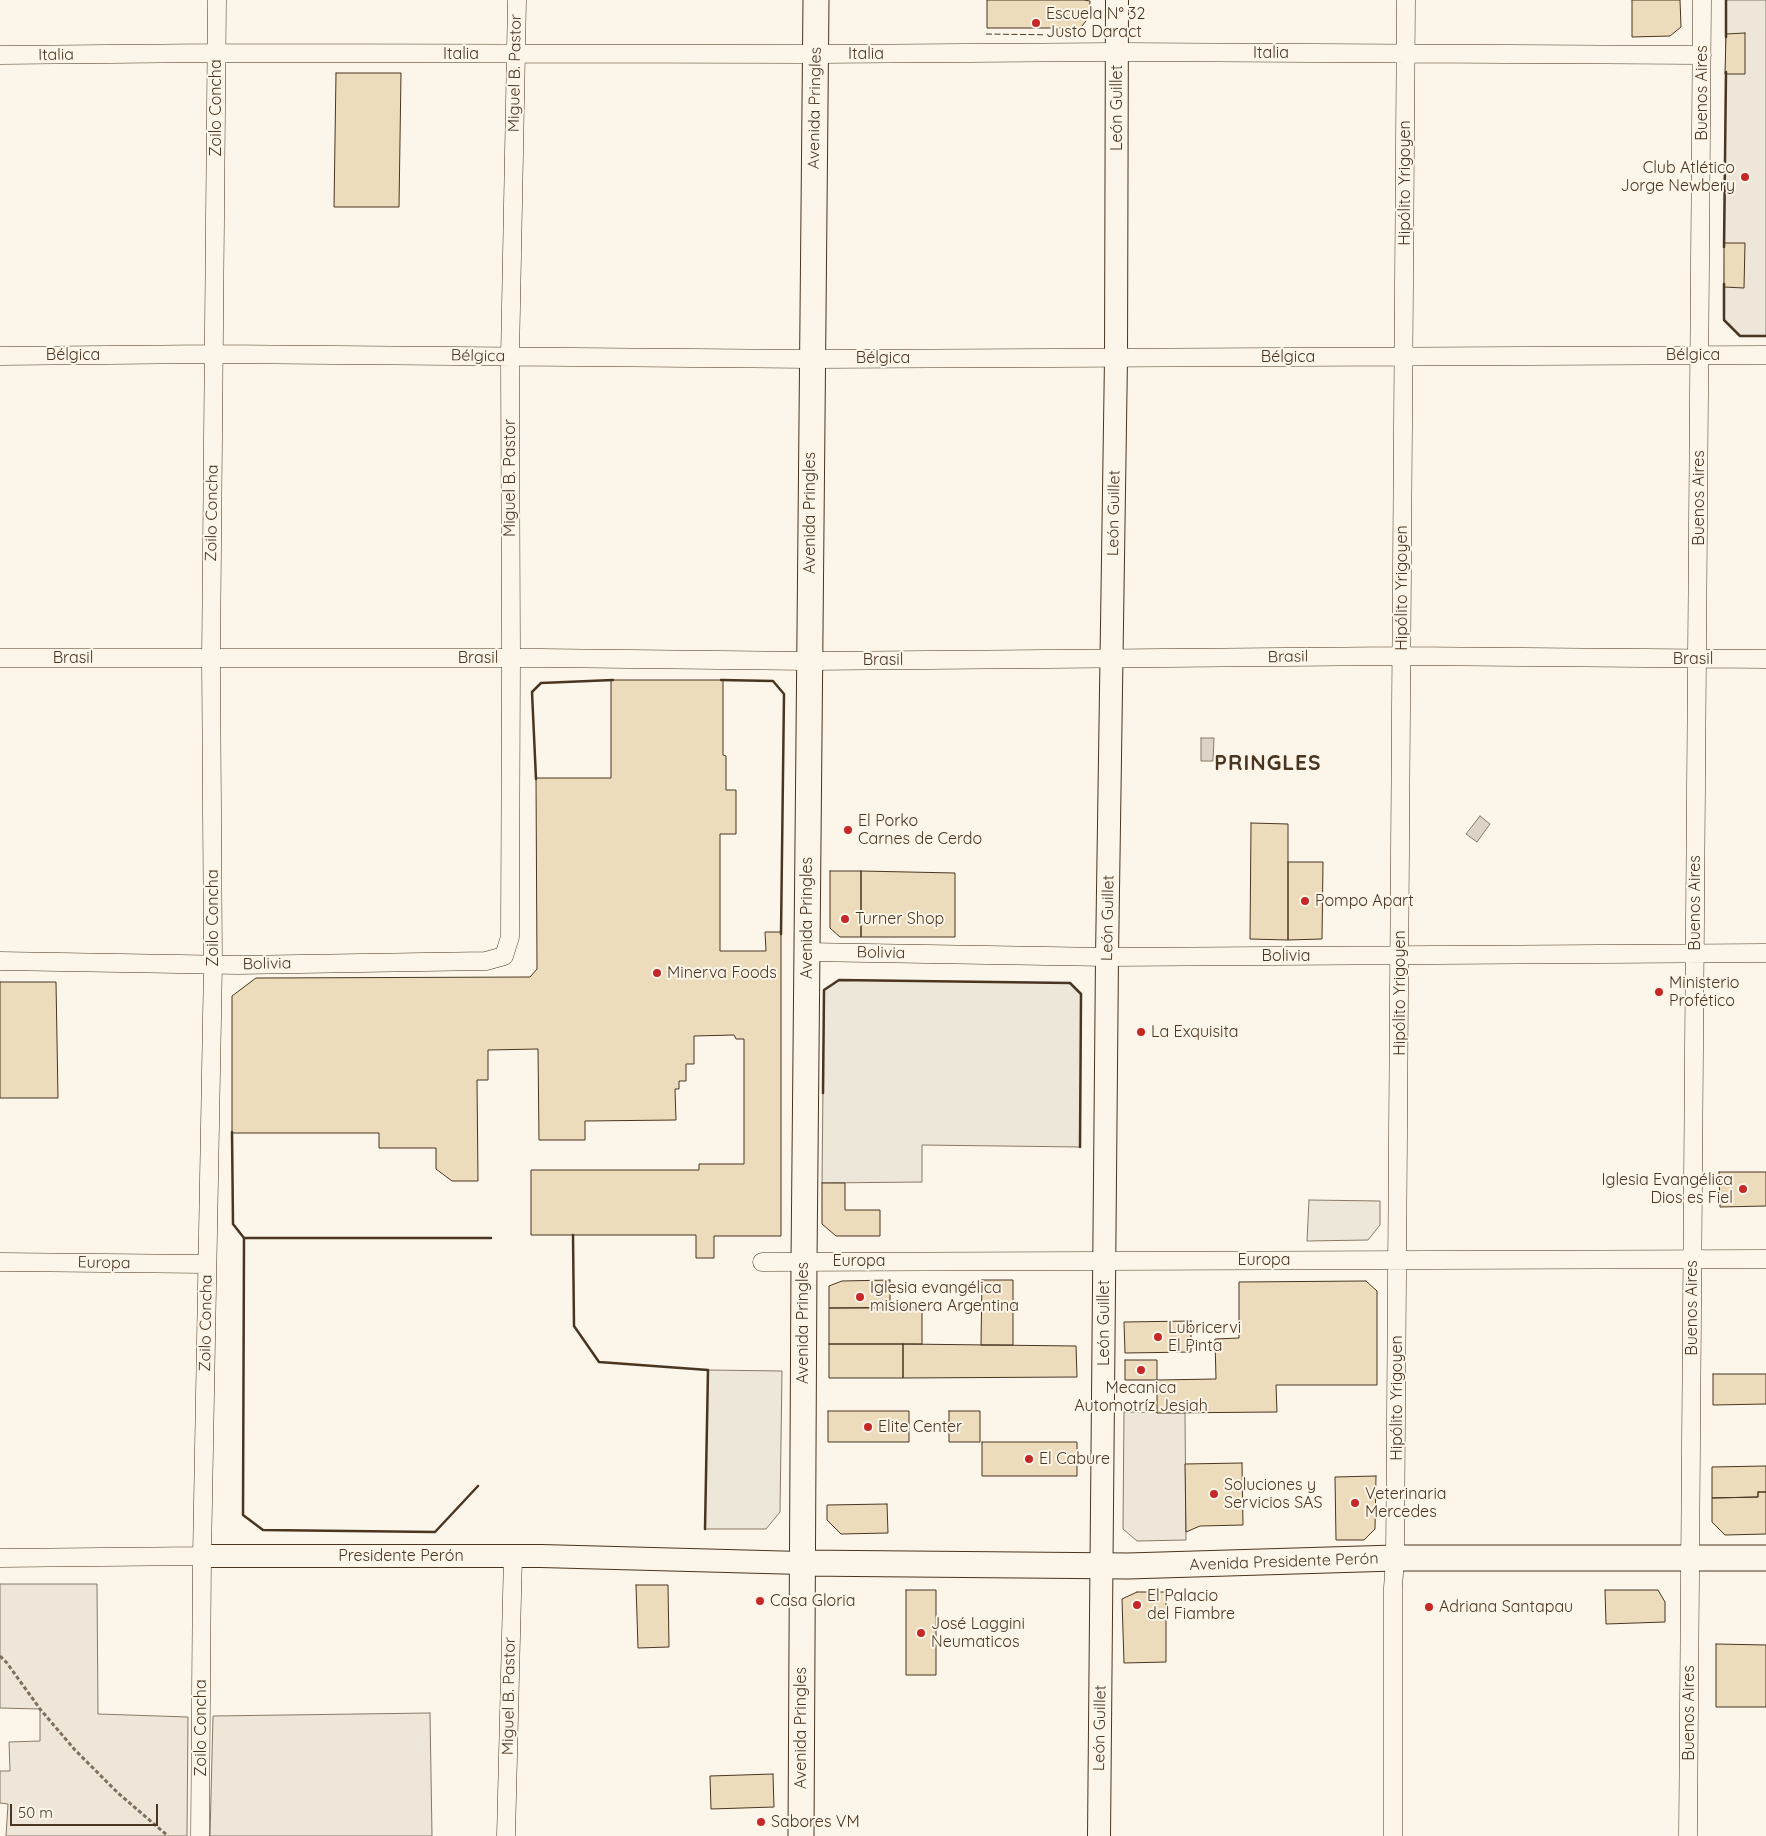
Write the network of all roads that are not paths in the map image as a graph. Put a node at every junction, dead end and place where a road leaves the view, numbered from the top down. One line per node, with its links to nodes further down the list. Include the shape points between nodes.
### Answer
1 (217, 0): 8 (street, Zoilo Concha)
2 (517, 0): 9 (street, Miguel B. Pastor)
3 (816, 0): 10 (main road, Avenida Pringles)
4 (1117, 0): 7 (street, León Guillet)
5 (1406, 0): 11 (street, Hipólito Yrigoyen)
6 (1702, 0): 13 (street, Buenos Aires)
7 (1117, 52): 10 (street, Italia); 11 (street, Italia); 20 (street, León Guillet)
8 (216, 53): 9 (street, Italia); 12 (street, Italia); 14 (street, Zoilo Concha)
9 (516, 54): 10 (street, Italia); 19 (street, Miguel B. Pastor)
10 (816, 54): 21 (main road, Avenida Pringles)
11 (1406, 54): 13 (street, Italia); 18 (street, Hipólito Yrigoyen)
12 (0, 55)
13 (1702, 56): 15 (street, Buenos Aires)
14 (214, 354): 17 (street, Bélgica); 19 (street, Bélgica); 24 (street, Zoilo Concha)
15 (1700, 355): 16 (street, Bélgica); 18 (street, Bélgica); 27 (street, Buenos Aires)
16 (1766, 355)
17 (0, 356)
18 (1404, 356): 20 (street, Bélgica); 22 (street, Hipólito Yrigoyen)
19 (510, 357): 21 (street, Bélgica); 25 (street, Miguel B. Pastor)
20 (1116, 358): 21 (street, Bélgica); 26 (street, León Guillet)
21 (812, 359): 29 (main road, Avenida Pringles)
22 (1402, 656): 26 (street, Brasil); 27 (street, Brasil); 35 (street, Hipólito Yrigoyen)
23 (0, 658): 24 (street, Brasil)
24 (211, 658): 25 (street, Brasil); 37 (street, Zoilo Concha)
25 (511, 658): 29 (street, Brasil); 33 (street, Miguel B. Pastor, via 510,937)
26 (1113, 658): 29 (street, Brasil); 34 (street, León Guillet)
27 (1697, 659): 28 (street, Brasil); 32 (street, Buenos Aires)
28 (1766, 659)
29 (809, 661): 30 (main road, Avenida Pringles)
30 (806, 952): 34 (street, Bolivia); 42 (main road, Avenida Pringles)
31 (1766, 953): 32 (street, Bolivia)
32 (1695, 954): 35 (street, Bolivia); 38 (street, Buenos Aires)
33 (504, 956): 37 (street, Bolivia, via 486,961)
34 (1107, 956): 35 (street, Bolivia); 40 (street, León Guillet)
35 (1400, 956): 41 (street, Hipólito Yrigoyen)
36 (0, 961): 37 (street, Bolivia)
37 (213, 964): 45 (street, Zoilo Concha)
38 (1692, 1259): 39 (street, Europa); 41 (street, Europa); 50 (street, Buenos Aires)
39 (1766, 1259)
40 (1104, 1260): 41 (street, Europa); 42 (street, Europa); 53 (street, León Guillet)
41 (1398, 1260): 49 (street, Hipólito Yrigoyen)
42 (804, 1261): 44 (street, Europa); 52 (main road, Avenida Pringles)
43 (0, 1262): 45 (street, Europa)
44 (762, 1262)
45 (208, 1264): 46 (street, Zoilo Concha)
46 (202, 1556): 47 (street, Presidente Perón); 48 (street, Presidente Perón); 54 (street, Zoilo Concha)
47 (513, 1556): 52 (street, Presidente Perón); 55 (street, Miguel B. Pastor)
48 (0, 1558)
49 (1395, 1558): 50 (main road, Avenida Presidente Perón); 53 (main road, Avenida Presidente Perón); 58 (street, Hipólito Yrigoyen)
50 (1690, 1558): 51 (main road, Avenida Presidente Perón); 59 (street, Buenos Aires)
51 (1766, 1558)
52 (801, 1562): 53 (main road, Avenida Presidente Perón); 56 (main road, Avenida Pringles)
53 (1103, 1565): 57 (street, León Guillet)
54 (200, 1836)
55 (506, 1836)
56 (801, 1836)
57 (1099, 1836)
58 (1393, 1836)
59 (1688, 1836)

